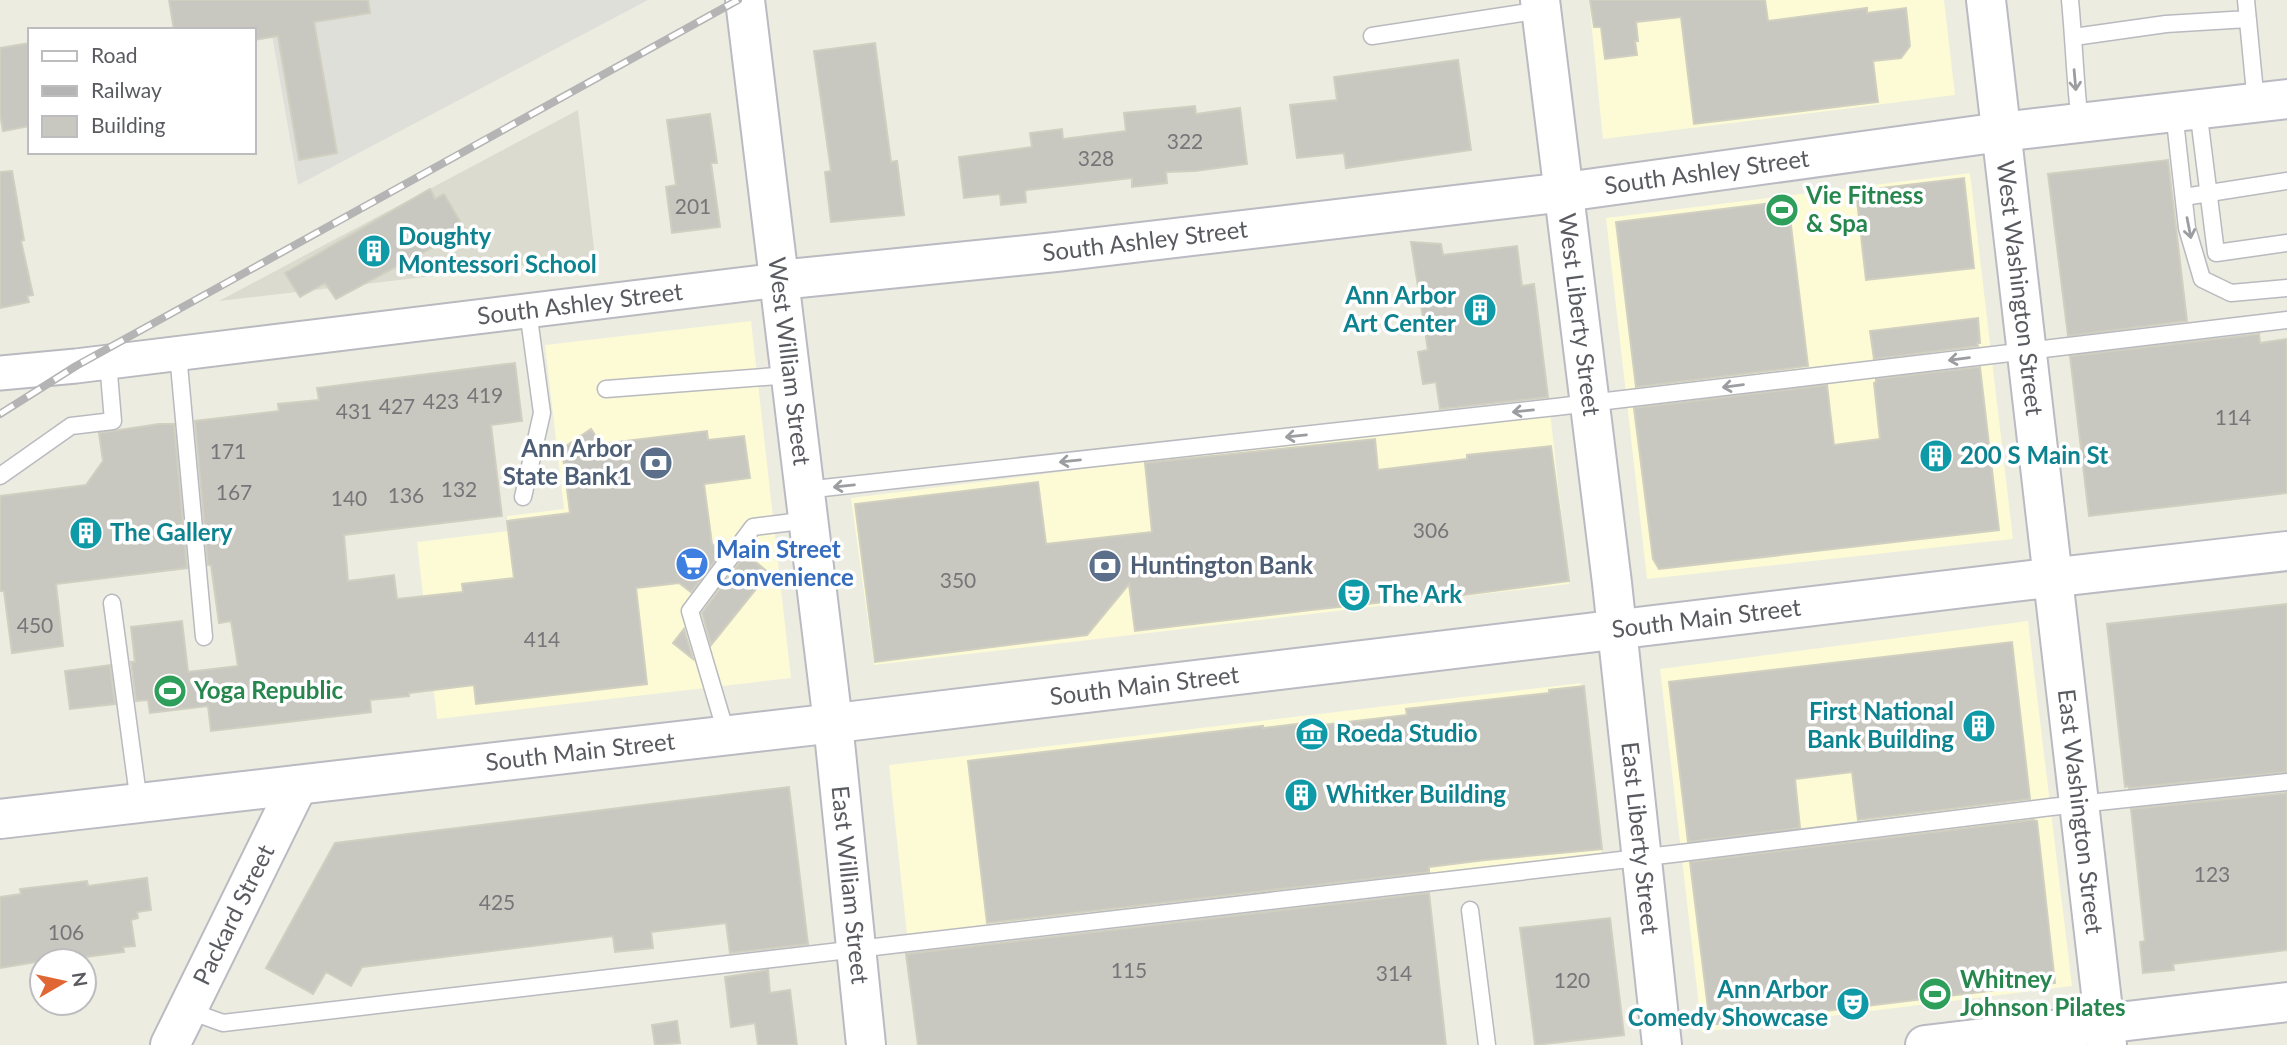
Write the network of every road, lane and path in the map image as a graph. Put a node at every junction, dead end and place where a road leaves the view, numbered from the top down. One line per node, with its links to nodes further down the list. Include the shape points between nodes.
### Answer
1 (745, 0): 18 (street, West William Street)
2 (1986, 0): 12 (street, West Washington Street)
3 (2070, 0): 8 (lane)
4 (2246, 0): 6 (lane)
5 (1541, 5): 7 (lane); 14 (street, West Liberty Street)
6 (2248, 19): 8 (lane); 9 (lane)
7 (1372, 36)
8 (2074, 37): 11 (lane, one-way to 11)
9 (2271, 101): 10 (street, South Ashley Street)
10 (2186, 111): 11 (street, South Ashley Street); 15 (lane); 16 (lane)
11 (2080, 123): 12 (street, South Ashley Street)
12 (2001, 132): 14 (street, South Ashley Street); 22 (street, West Washington Street)
13 (2287, 181): 15 (lane)
14 (1565, 192): 18 (street, South Ashley Street); 28 (street, West Liberty Street)
15 (2210, 193): 16 (lane); 17 (lane, via 2216,253)
16 (2185, 197): 19 (lane, one-way to 19, via 2187,228 2202,279 2231,293)
17 (2287, 243)
18 (779, 280): 20 (street, South Ashley Street); 26 (street, West William Street)
19 (2287, 288)
20 (528, 311): 23 (street, South Ashley Street); 30 (lane, via 542,413)
21 (2287, 320): 22 (lane)
22 (2026, 351): 28 (lane, one-way to 28); 33 (street, West Washington Street)
23 (178, 354): 24 (street, South Ashley Street); 36 (lane)
24 (108, 362): 25 (street, South Ashley Street); 29 (lane, via 113,426 71,426)
25 (0, 373)
26 (790, 375): 27 (lane); 31 (street, West William Street)
27 (606, 389)
28 (1590, 403): 31 (lane, one-way to 31); 35 (street, West Liberty Street)
29 (0, 476)
30 (523, 497)
31 (807, 505): 37 (street, West William Street); 38 (lane, via 753,527 690,611)
32 (2287, 551): 33 (street, South Main Street)
33 (2053, 579): 35 (street, South Main Street); 42 (street, East Washington Street)
34 (112, 603): 41 (lane)
35 (1618, 629): 37 (street, South Main Street); 44 (street, East Liberty Street)
36 (204, 637)
37 (834, 723): 38 (street, South Main Street); 46 (street, East William Street)
38 (727, 736): 40 (street, South Main Street)
39 (2287, 782): 42 (lane)
40 (298, 785): 41 (street, South Main Street); 48 (street, Packard Street)
41 (139, 803): 43 (street, South Main Street)
42 (2079, 804): 44 (lane); 49 (street, East Washington Street)
43 (1, 816)
44 (1642, 858): 46 (lane); 54 (street, East Liberty Street)
45 (1470, 909): 53 (lane)
46 (856, 950): 48 (lane, via 223,1023); 52 (street, East William Street)
47 (2287, 1003): 49 (street)
48 (187, 1010): 51 (street, Packard Street)
49 (2106, 1035): 50 (street)
50 (1943, 1044)
51 (170, 1045)
52 (866, 1045)
53 (1487, 1045)
54 (1662, 1045)

